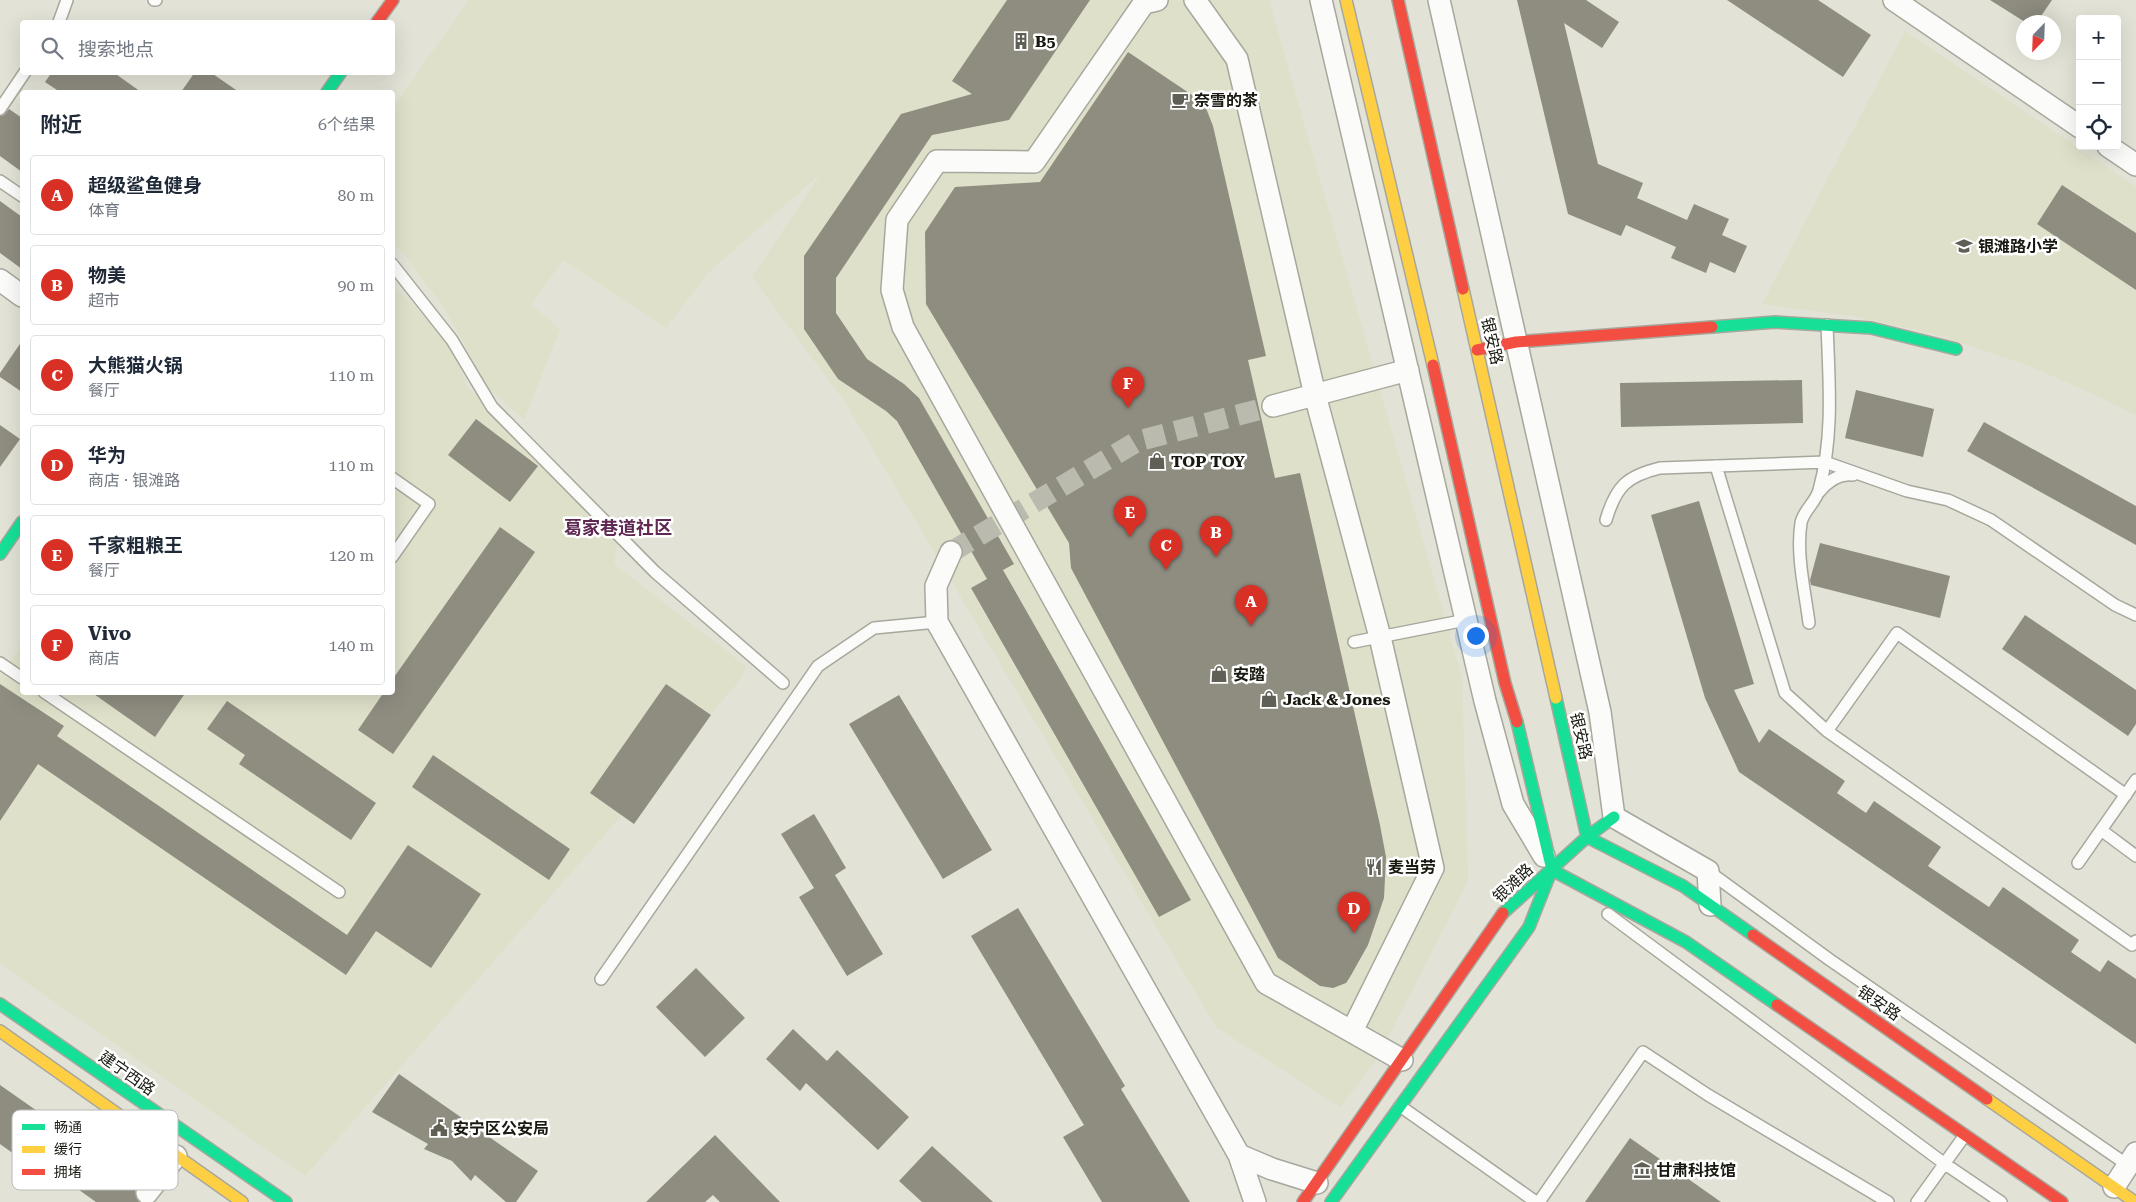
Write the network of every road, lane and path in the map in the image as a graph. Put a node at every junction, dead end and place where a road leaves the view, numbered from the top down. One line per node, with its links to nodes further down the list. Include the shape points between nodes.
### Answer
1 (67, 0): 10 (lane)
2 (393, 0): 11 (main road)
3 (1157, 0): 67 (street, via 1144,3 1034,162 937,161 897,220 892,290 903,327 1266,983)
4 (1195, 0): 29 (street, via 1237,59)
5 (1321, 0): 28 (street)
6 (1346, 0): 59 (main road, via 1409,260 1504,684 1518,725)
7 (1398, 0): 26 (main road, 银安路)
8 (1439, 0): 25 (street)
9 (1894, 0): 16 (street)
10 (60, 20)
11 (378, 20)
12 (23, 75): 15 (lane)
13 (339, 75): 14 (main road)
14 (328, 90)
15 (0, 109)
16 (2076, 124)
17 (2114, 150): 18 (street)
18 (2136, 165)
19 (0, 181): 20 (lane)
20 (20, 195)
21 (395, 268): 49 (lane, via 452,340 492,407 656,572)
22 (0, 280): 23 (street)
23 (20, 295)
24 (1827, 325): 25 (main road, via 1775,322); 27 (main road, via 1871,328); 31 (lane, via 1831,411)
25 (1516, 342): 26 (main road); 54 (street, via 1600,712)
26 (1477, 350): 56 (main road, 银安路)
27 (1956, 350)
28 (1408, 370): 29 (street); 42 (street)
29 (1315, 395): 30 (street); 45 (street)
30 (1273, 406)
31 (1824, 462): 32 (lane); 33 (lane); 35 (lane)
32 (1716, 466): 36 (lane, via 1660,468 1641,473 1620,489 1612,500); 51 (lane, via 1784,693)
33 (1862, 476): 35 (lane, via 1838,477 1827,482); 41 (lane, via 1948,500 1990,520 2115,605)
34 (395, 480): 39 (lane, via 429,504)
35 (1819, 492): 44 (lane, via 1801,522 1801,557)
36 (1606, 520)
37 (20, 525): 40 (main road)
38 (951, 552): 43 (street, via 936,586)
39 (395, 553)
40 (0, 554)
41 (2136, 614)
42 (1466, 620): 45 (lane); 59 (street, via 1513,804)
43 (936, 622): 64 (lane, via 874,628 818,666); 74 (street)
44 (1809, 623)
45 (1380, 637): 46 (lane); 67 (street, via 1433,868)
46 (1354, 642)
47 (0, 663): 48 (lane)
48 (20, 677)
49 (783, 683)
50 (48, 695): 61 (lane)
51 (1827, 731): 53 (lane, via 1897,632); 63 (lane, via 2132,945)
52 (2136, 780): 53 (lane)
53 (2126, 795): 55 (lane)
54 (1614, 817): 56 (main road); 60 (street)
55 (2101, 830): 57 (lane); 58 (lane)
56 (1587, 837): 59 (main road); 62 (main road, 银安路, via 1683,886)
57 (2136, 856)
58 (2078, 863)
59 (1552, 870): 68 (main road, 银滩路, via 1507,908); 69 (main road, 银滩路, via 1530,927); 73 (main road, via 1686,942); 77 (lane, via 1640,939)
60 (1708, 872): 62 (street); 76 (lane, via 1838,966)
61 (339, 892)
62 (1710, 905): 79 (main road, 银安路)
63 (2136, 941)
64 (600, 979)
65 (0, 1004): 71 (main road, 建宁西路)
66 (0, 1031): 70 (main road)
67 (1352, 1032): 68 (street)
68 (1402, 1060): 78 (main road, 银滩路)
69 (1400, 1106): 86 (main road, 银滩路); 87 (lane)
70 (111, 1110)
71 (153, 1110)
72 (178, 1127): 83 (main road, 建宁西路)
73 (1965, 1135): 77 (lane); 91 (main road)
74 (1239, 1155): 78 (street); 84 (street)
75 (178, 1157): 82 (main road)
76 (2133, 1163): 79 (street)
77 (1945, 1164): 89 (lane); 90 (lane)
78 (1317, 1183): 85 (main road, 银滩路)
79 (2114, 1187): 92 (main road, 银安路)
80 (149, 1190): 81 (street)
81 (147, 1193)
82 (242, 1202)
83 (286, 1202)
84 (1255, 1202)
85 (1303, 1202)
86 (1331, 1202)
87 (1538, 1202): 88 (lane, via 1643,1052 1708,1095)
88 (1888, 1202)
89 (1918, 1202)
90 (2001, 1202)
91 (2062, 1202)
92 (2135, 1202)

